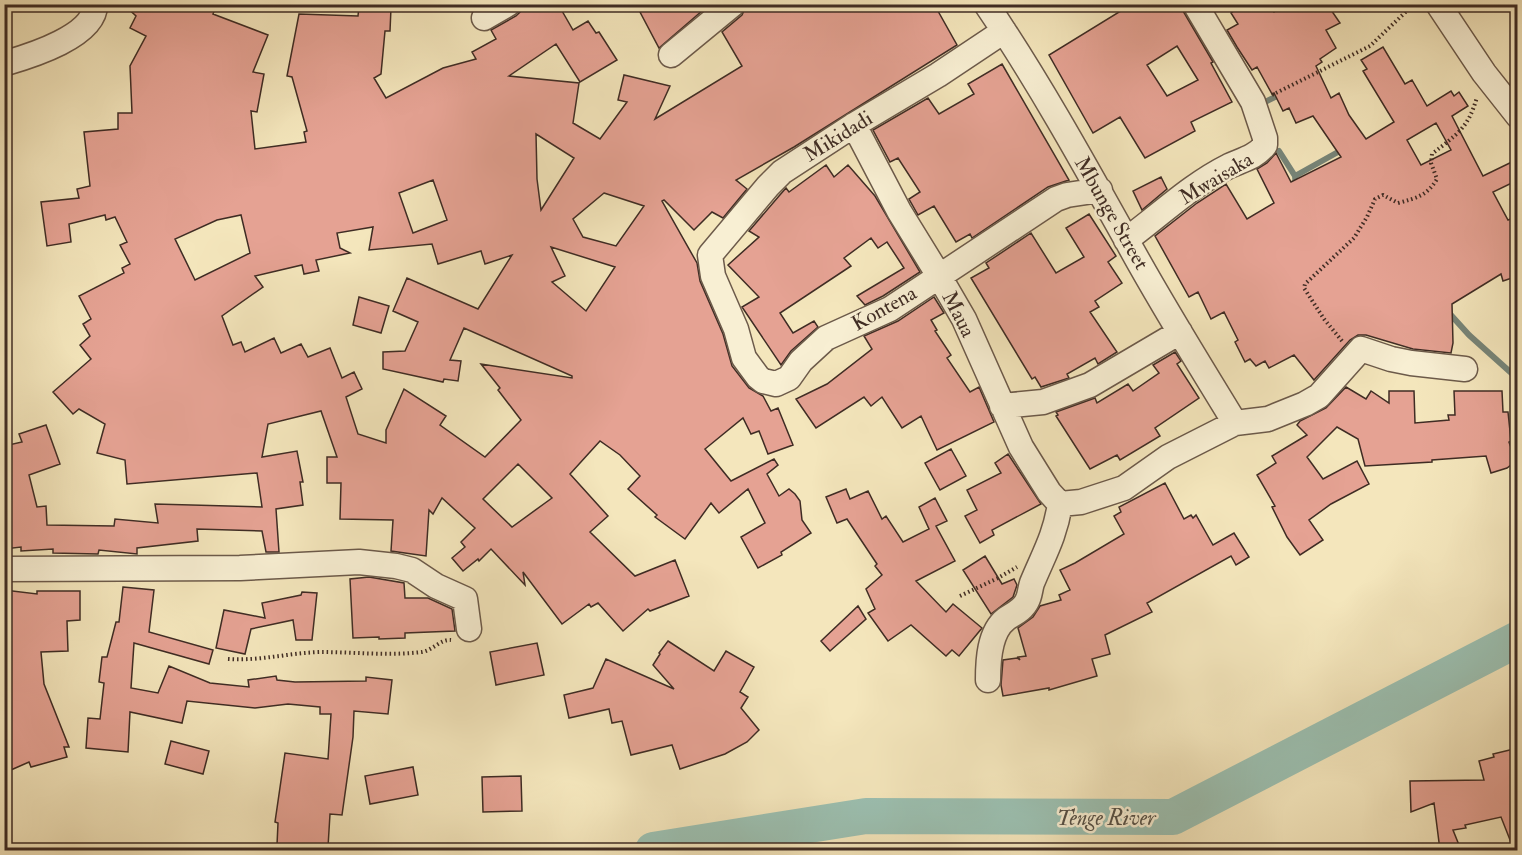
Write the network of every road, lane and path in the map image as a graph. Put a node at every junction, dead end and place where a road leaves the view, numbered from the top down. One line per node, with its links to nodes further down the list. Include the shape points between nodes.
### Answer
1 (95, 4): 11 (street, via 93,16 84,27 39,52)
2 (508, 4): 8 (street)
3 (733, 4): 10 (street)
4 (986, 4): 9 (street, Mbunge Street)
5 (1195, 4): 13 (street, Mwaisaka)
6 (1414, 4): 13 (path, via 1371,46)
7 (1438, 4): 12 (street)
8 (484, 18)
9 (1004, 31): 15 (street, Mikidadi); 16 (street, Mbunge Street)
10 (671, 55)
11 (6, 63)
12 (1484, 73): 14 (street); 20 (path, via 1471,118 1432,154 1437,179 1429,191 1398,203 1383,195 1375,199 1354,238 1305,284 1324,319 1341,340)
13 (1253, 102): 17 (street, Mwaisaka, via 1265,138 1261,151 1221,171)
14 (1518, 116)
15 (854, 125): 18 (street, Maua, via 899,212); 22 (street, Mikidadi, via 768,186 710,255 713,276 744,358 758,377)
16 (1100, 190): 17 (street, Mbunge Street); 18 (street, Kontena, via 1056,199)
17 (1126, 240): 19 (street, Mbunge Street)
18 (939, 276): 22 (street, Kontena, via 890,309 826,338 789,378); 23 (street, Maua, via 964,319)
19 (1180, 332): 23 (street, via 1090,385 1043,402); 24 (street, Mbunge Street)
20 (1358, 350): 21 (street, via 1411,363); 24 (street, via 1319,396 1268,419)
21 (1465, 369)
22 (770, 383)
23 (1002, 406): 25 (street, Maua, via 1020,447)
24 (1235, 423): 25 (street, via 1168,457 1124,488 1081,502)
25 (1060, 504): 26 (street)
26 (1044, 560): 28 (path, via 1014,568); 31 (street, via 1027,602 999,627 988,657)
27 (4, 569): 29 (street, via 240,568 359,562 396,566 412,570 465,599)
28 (960, 596)
29 (469, 629): 30 (path, via 467,641 447,640 422,652 319,652 252,661)
30 (228, 659)
31 (988, 680)

